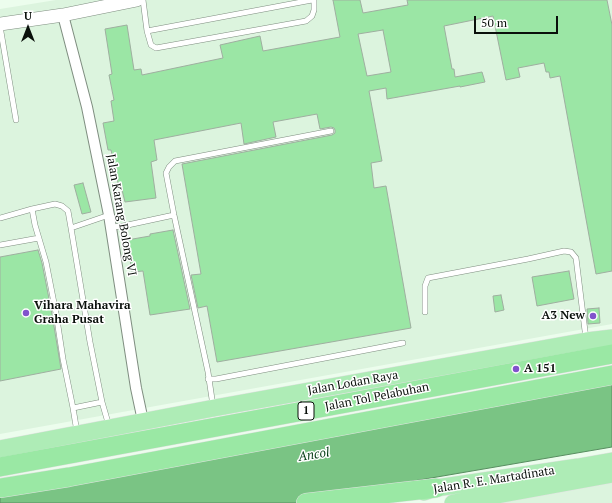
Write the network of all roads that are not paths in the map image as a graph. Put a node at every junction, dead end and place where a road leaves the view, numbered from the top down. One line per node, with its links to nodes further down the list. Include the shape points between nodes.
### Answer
1 (137, 0): 4 (street)
2 (143, 0): 6 (lane)
3 (313, 0): 6 (lane); 6 (lane, via 314,10 306,21 156,48 151,45)
4 (63, 15): 5 (street); 10 (street, Jalan Karang Bolong VI, via 87,107)
5 (0, 25): 7 (lane)
6 (147, 31)
7 (16, 120)
8 (331, 131): 11 (lane, via 175,161 166,173)
9 (32, 209): 12 (lane); 14 (lane, via 55,204 62,206 68,211); 15 (lane)
10 (109, 215): 13 (street, Jalan Karang Bolong VI); 14 (lane)
11 (174, 215): 13 (lane); 23 (lane)
12 (0, 218)
13 (111, 227): 27 (street, Jalan Karang Bolong VI)
14 (71, 228): 24 (lane)
15 (39, 238): 16 (lane); 25 (lane, via 46,262)
16 (0, 245)
17 (425, 312): 19 (lane, via 425,286 428,278 564,251 571,252 576,258)
18 (612, 338): 19 (highway, Jalan Lodan Raya / 1)
19 (586, 341): 26 (highway, Jalan Lodan Raya / 1)
20 (403, 343): 23 (lane)
21 (612, 354): 30 (highway, Jalan Tol Pelabuhan / 1)
22 (612, 375): 33 (highway, Jalan Tol Pelabuhan / 1, via 77,476)
23 (208, 379): 26 (lane)
24 (102, 402): 25 (lane); 28 (lane)
25 (73, 408): 29 (lane)
26 (214, 408): 27 (highway, Jalan Lodan Raya / 1)
27 (143, 421): 28 (highway, Jalan Lodan Raya / 1)
28 (110, 428): 29 (highway, Jalan Lodan Raya / 1)
29 (77, 434): 30 (highway, Jalan Lodan Raya / 1)
30 (0, 452)
31 (612, 461): 34 (highway, Jalan R. E. Martadinata)
32 (612, 474): 37 (highway)
33 (0, 488)
34 (436, 488): 35 (highway); 36 (highway, Jalan R. E. Martadinata)
35 (306, 503)
36 (377, 503)
37 (452, 503)

